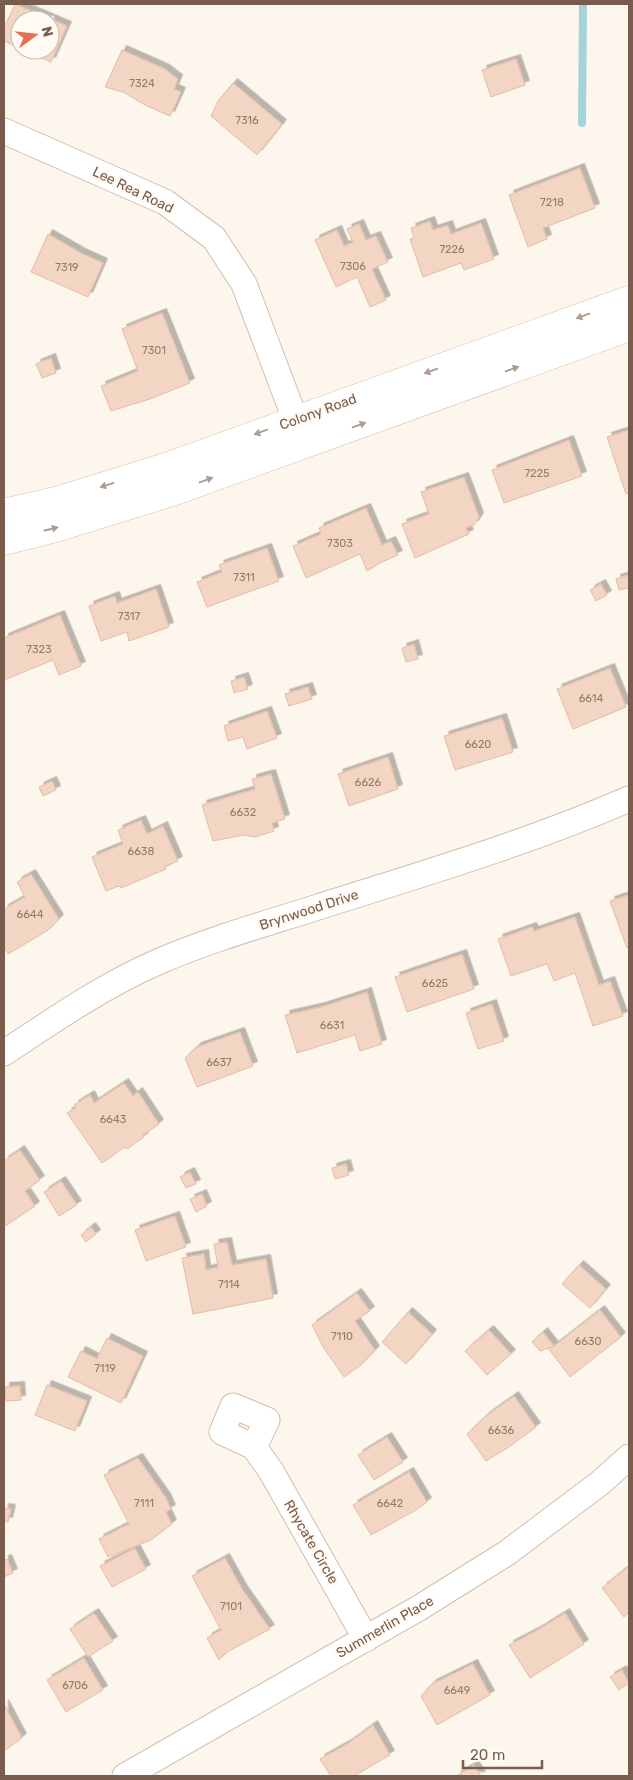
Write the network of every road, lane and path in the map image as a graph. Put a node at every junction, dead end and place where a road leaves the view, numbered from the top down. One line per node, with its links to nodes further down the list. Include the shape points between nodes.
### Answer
1 (4, 131): 4 (street, Lee Rea Road, via 165,202 214,238 244,284)
2 (629, 300): 4 (main road, Colony Road, one-way to 4)
3 (629, 327): 5 (main road, Colony Road, one-way to 3)
4 (296, 419): 5 (street, Lee Rea Road); 6 (main road, Colony Road, one-way to 6, via 172,465 56,501)
5 (305, 445): 7 (main road, Colony Road, one-way to 5, via 172,492)
6 (4, 513)
7 (4, 541)
8 (629, 799): 9 (street, Brynwood Drive, via 497,850 207,942 111,984)
9 (4, 1053)
10 (254, 1447): 12 (street, Rhycate Circle, via 271,1471)
11 (629, 1457): 12 (street, Summerlin Place, via 507,1553)
12 (366, 1638): 13 (street, Summerlin Place)
13 (126, 1776)

